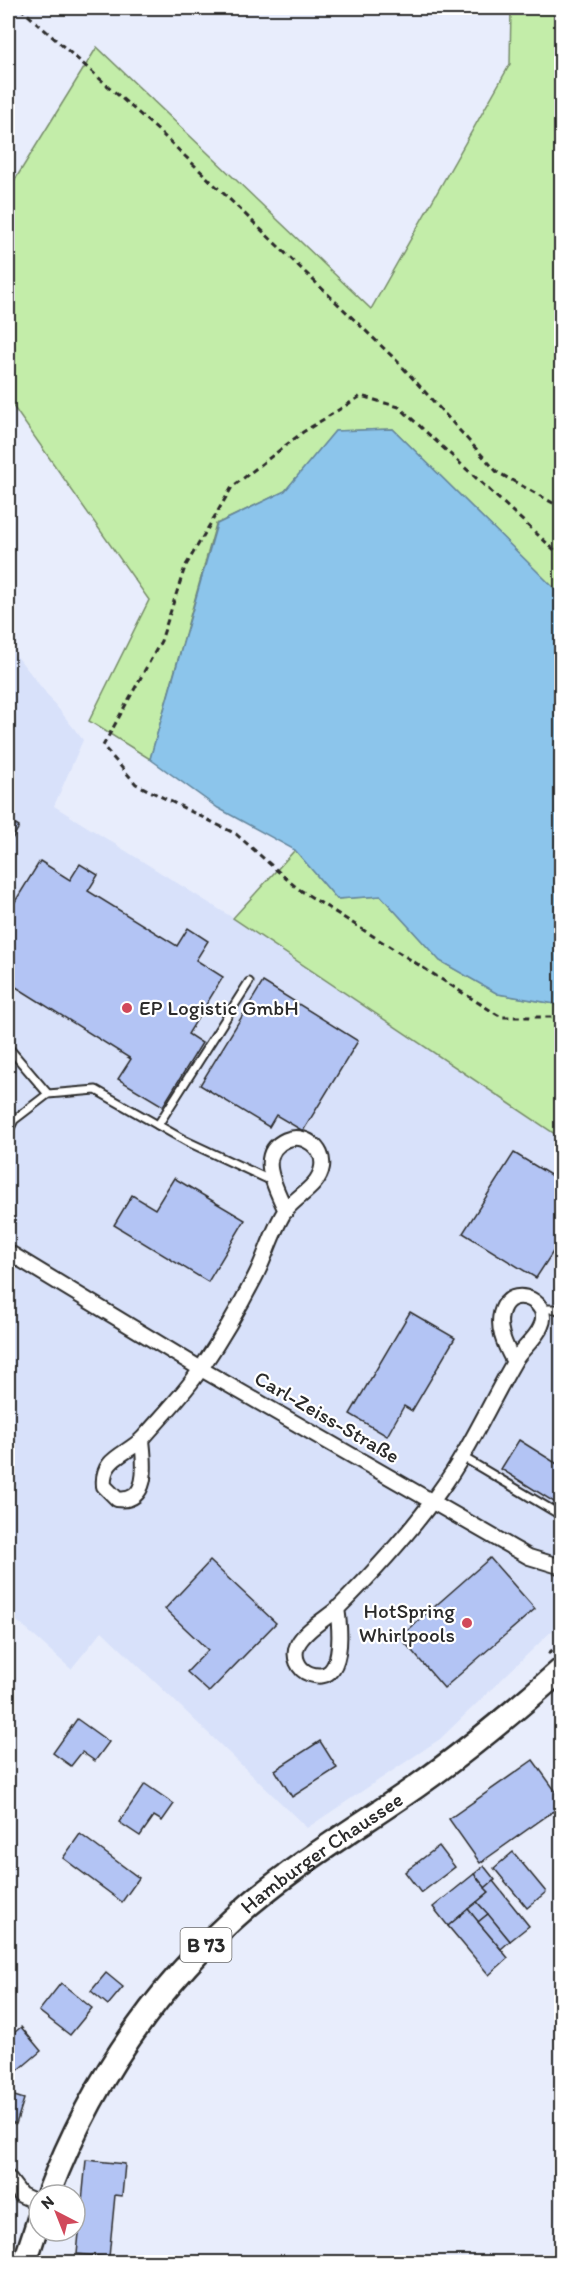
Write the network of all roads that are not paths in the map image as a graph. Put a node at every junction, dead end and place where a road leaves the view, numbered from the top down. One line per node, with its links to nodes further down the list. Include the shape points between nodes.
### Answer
1 (249, 982): 4 (lane)
2 (8, 1047): 3 (lane)
3 (48, 1094): 4 (lane, via 96,1090); 5 (lane, via 14,1120)
4 (158, 1125): 6 (lane)
5 (8, 1132)
6 (272, 1181): 7 (street); 7 (street, via 269,1158 275,1147 286,1140 310,1142 322,1155 318,1179)
7 (286, 1211): 12 (street, via 256,1276)
8 (8, 1252): 12 (street, Carl-Zeiss-Straße)
9 (541, 1309): 10 (lane); 11 (street, via 542,1326); 11 (street, via 535,1300 515,1297 501,1311 502,1335)
10 (561, 1312)
11 (514, 1362): 14 (street)
12 (201, 1369): 13 (street); 15 (street, Carl-Zeiss-Straße)
13 (142, 1440)
14 (461, 1456): 15 (street); 16 (lane)
15 (433, 1501): 17 (street, Carl-Zeiss-Straße, via 513,1548); 18 (street)
16 (561, 1516)
17 (561, 1567)
18 (337, 1608): 18 (street, via 338,1660 326,1673 308,1673 297,1663 298,1644)
19 (561, 1669): 21 (main road, Hamburger Chaussee / B 73, via 452,1760 294,1870 217,1934 159,1997 113,2061 73,2133)
20 (8, 2178): 22 (street)
21 (53, 2183)
22 (27, 2198)
23 (31, 2243): 24 (main road)
24 (25, 2262)

